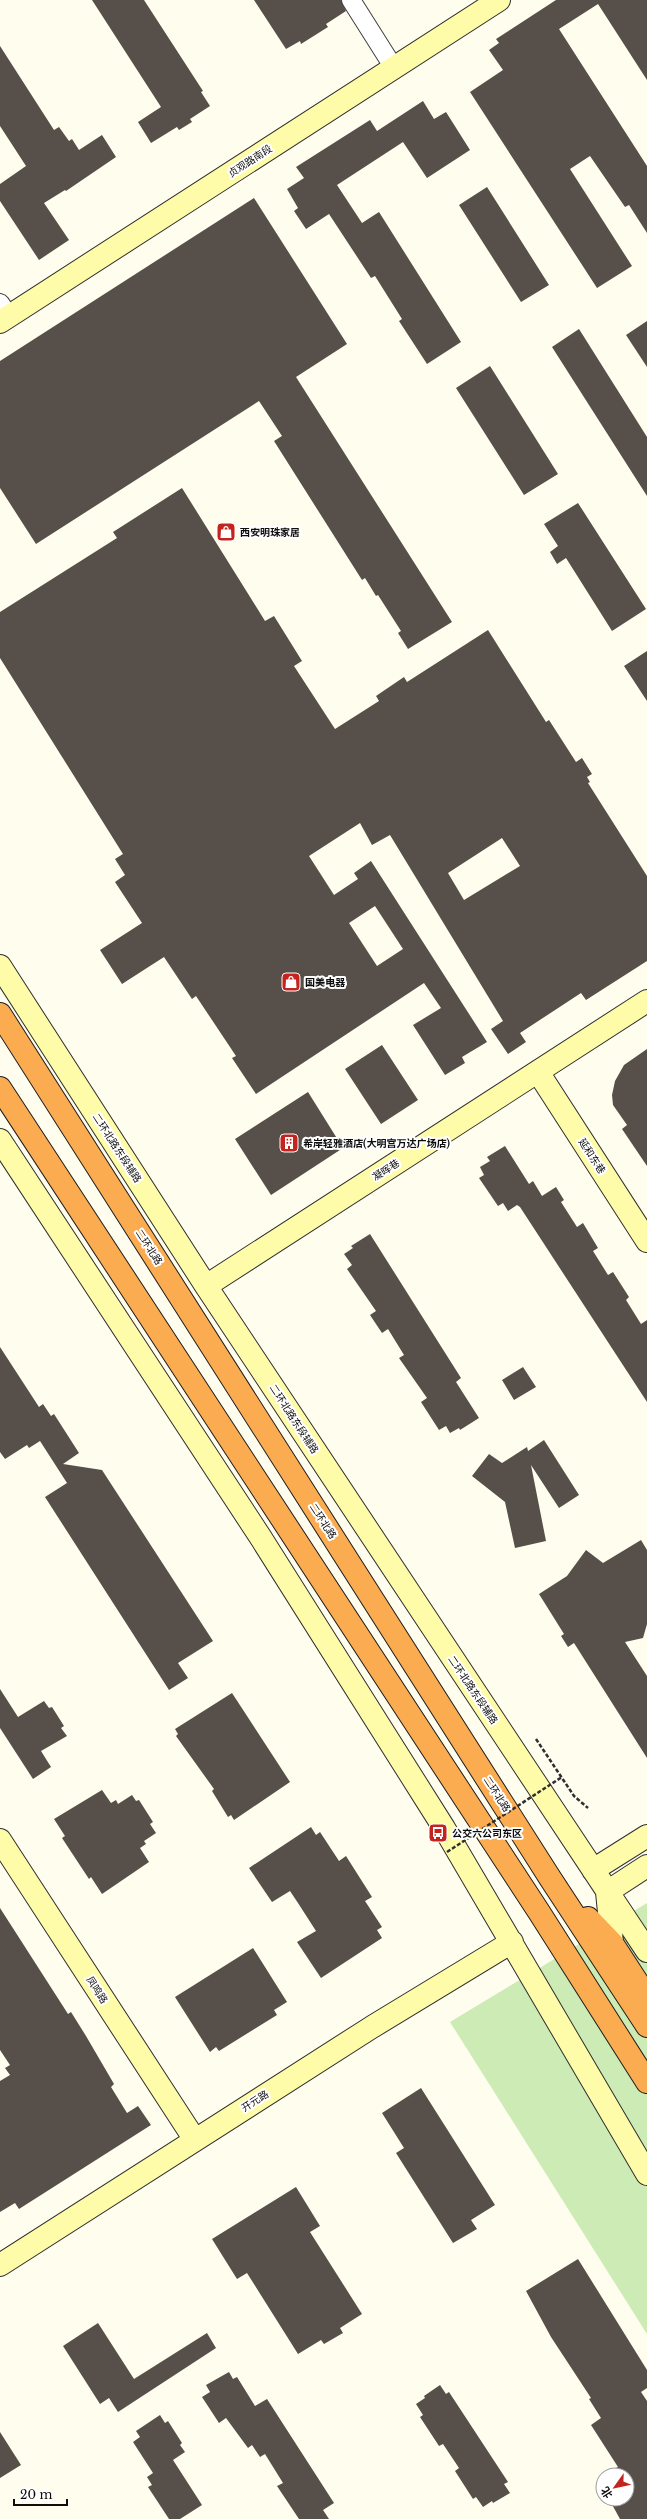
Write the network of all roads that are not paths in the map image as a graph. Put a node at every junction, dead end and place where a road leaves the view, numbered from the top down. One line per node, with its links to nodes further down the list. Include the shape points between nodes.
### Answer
1 (351, 0): 3 (street)
2 (499, 0): 3 (street, 贞观路南段)
3 (394, 68): 4 (street, 贞观路南段)
4 (3, 314)
5 (0, 966): 12 (street, 二环北路东段辅路)
6 (647, 1001): 8 (street, 凝晖巷)
7 (0, 1014): 17 (highway, 二环北路)
8 (538, 1072): 11 (street, 延和东巷); 12 (street, 凝晖巷)
9 (0, 1088): 24 (highway)
10 (0, 1140): 19 (street, via 260,1538 444,1828)
11 (647, 1241)
12 (206, 1286): 16 (street, 二环北路东段辅路)
13 (647, 1836): 16 (street)
14 (0, 1840): 27 (street, 凤鸣路)
15 (647, 1866): 18 (street)
16 (593, 1870): 18 (street, 二环北路东段辅路)
17 (550, 1878): 20 (highway); 23 (highway, 二环北路)
18 (607, 1892): 20 (street); 21 (street, 二环北路东段辅路)
19 (512, 1942): 27 (street, 开元路); 28 (street)
20 (612, 1943): 22 (highway)
21 (647, 1951)
22 (647, 1997)
23 (647, 2026)
24 (621, 2042): 25 (highway); 26 (highway)
25 (647, 2082)
26 (647, 2097)
27 (195, 2140): 29 (street, 开元路)
28 (647, 2174)
29 (0, 2265)

